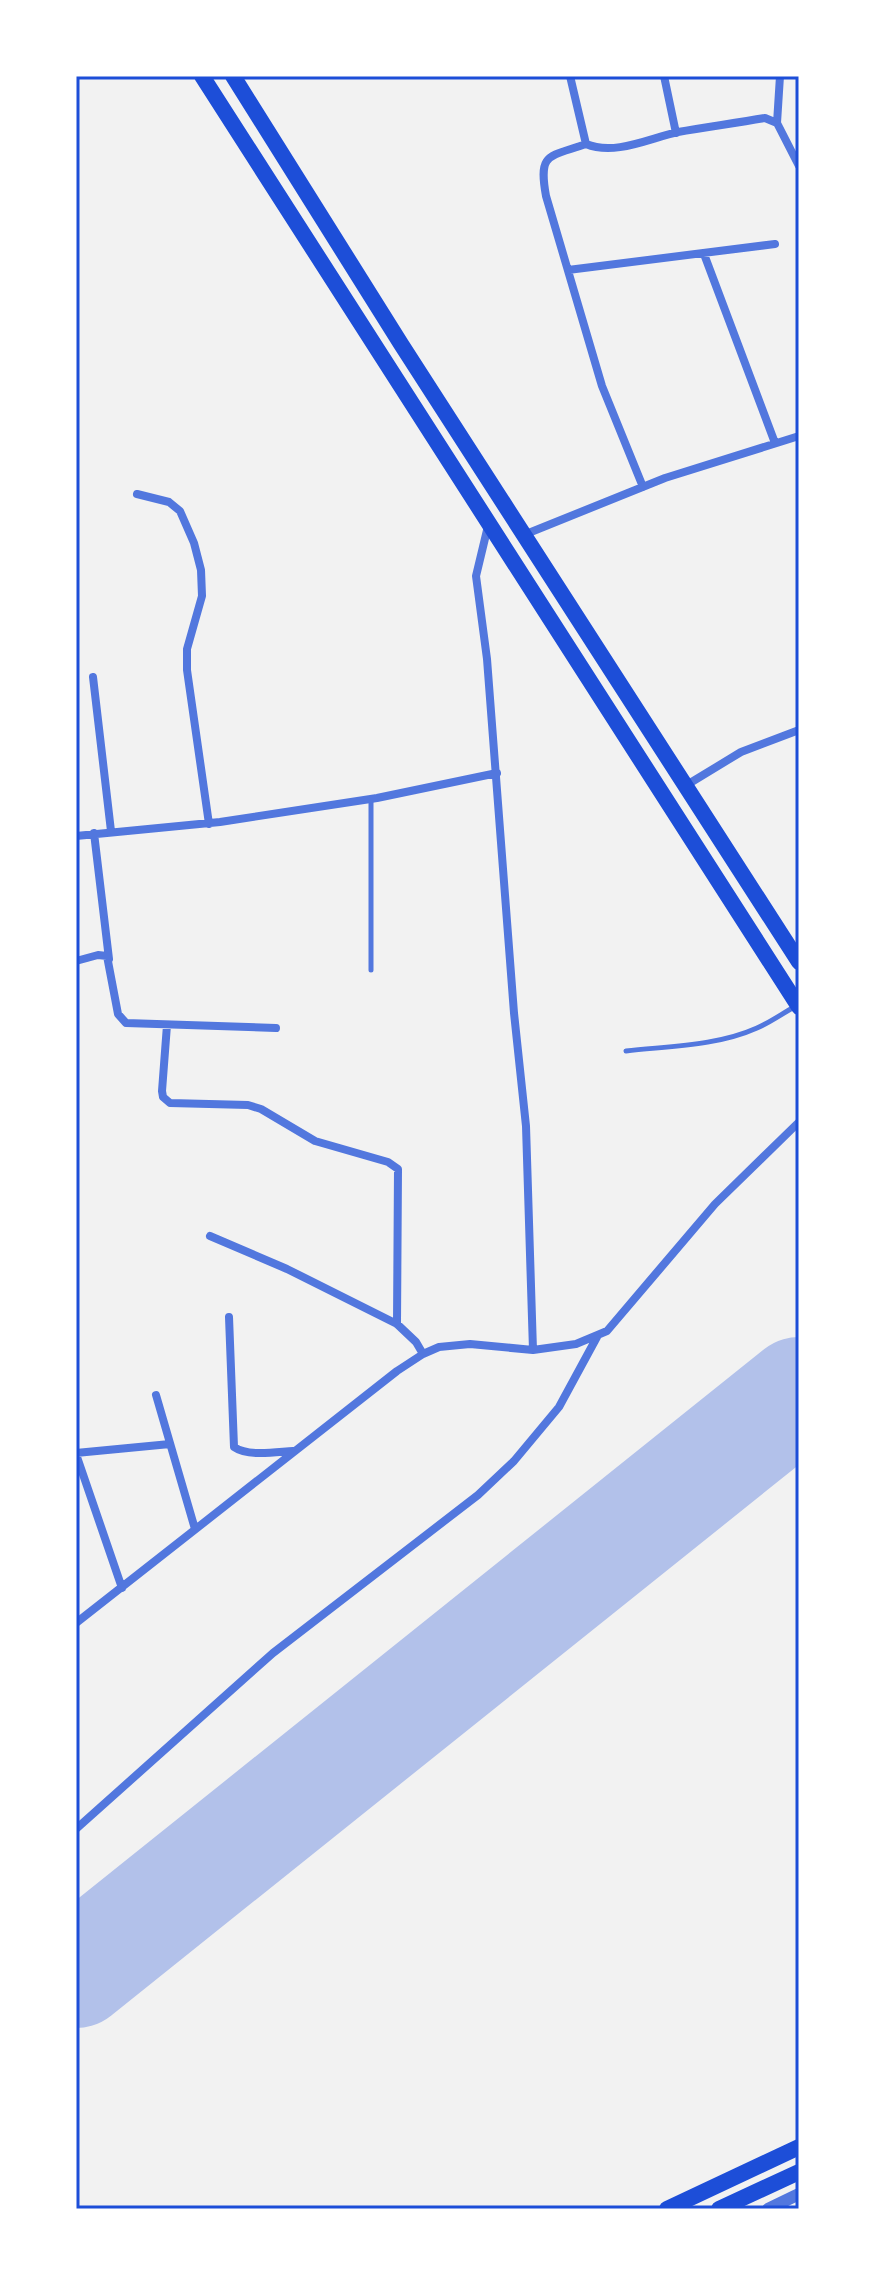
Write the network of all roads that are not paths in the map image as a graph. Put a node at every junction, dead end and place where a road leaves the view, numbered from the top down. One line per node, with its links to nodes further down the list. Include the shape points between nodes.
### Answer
1 (202, 76): 17 (main road)
2 (233, 76): 18 (main road)
3 (570, 76): 8 (street)
4 (664, 76): 7 (street)
5 (780, 76): 6 (street)
6 (777, 123): 7 (street, via 765,118); 9 (street)
7 (676, 133): 8 (street, via 621,147)
8 (586, 144): 12 (street, via 552,155 542,171)
9 (799, 166)
10 (775, 244): 11 (street)
11 (704, 254): 12 (street); 14 (street)
12 (568, 270): 15 (street, via 602,386)
13 (799, 436): 14 (street)
14 (775, 443): 15 (street)
15 (643, 487): 18 (street)
16 (137, 494): 24 (street, via 169,502 180,511 201,570 202,596 187,649 187,670)
17 (489, 523): 21 (street, via 476,576); 32 (main road)
18 (526, 534): 22 (main road)
19 (93, 677): 25 (street)
20 (799, 730): 22 (street, via 741,752)
21 (497, 773): 23 (street); 41 (street, via 526,1126)
22 (685, 786): 30 (main road)
23 (371, 799): 24 (street); 31 (lane)
24 (209, 824): 25 (street)
25 (111, 831): 26 (street)
26 (94, 833): 27 (street); 29 (street)
27 (76, 836)
28 (76, 961): 29 (street, via 98,955)
29 (109, 961): 33 (street, via 121,1020)
30 (799, 962)
31 (371, 970)
32 (798, 1006): 35 (lane, via 721,1040)
33 (167, 1025): 34 (street); 39 (street, via 162,1091 170,1103 248,1105 315,1141 398,1169)
34 (276, 1028)
35 (626, 1051)
36 (799, 1122): 40 (street, via 715,1204)
37 (210, 1236): 39 (street)
38 (229, 1317): 45 (street, via 234,1447 247,1452)
39 (397, 1324): 42 (street)
40 (598, 1336): 41 (street); 50 (street, via 559,1407 478,1495 273,1653)
41 (533, 1350): 42 (street, via 470,1344)
42 (423, 1354): 45 (street)
43 (156, 1395): 44 (street)
44 (170, 1444): 46 (street); 47 (street)
45 (294, 1451): 47 (street)
46 (76, 1453): 48 (street)
47 (195, 1529): 48 (street)
48 (122, 1588): 49 (street)
49 (76, 1623)
50 (76, 1829)
51 (795, 2148): 54 (main road)
52 (799, 2172): 55 (main road)
53 (799, 2194): 56 (street)
54 (667, 2209)
55 (719, 2209)
56 (768, 2209)

